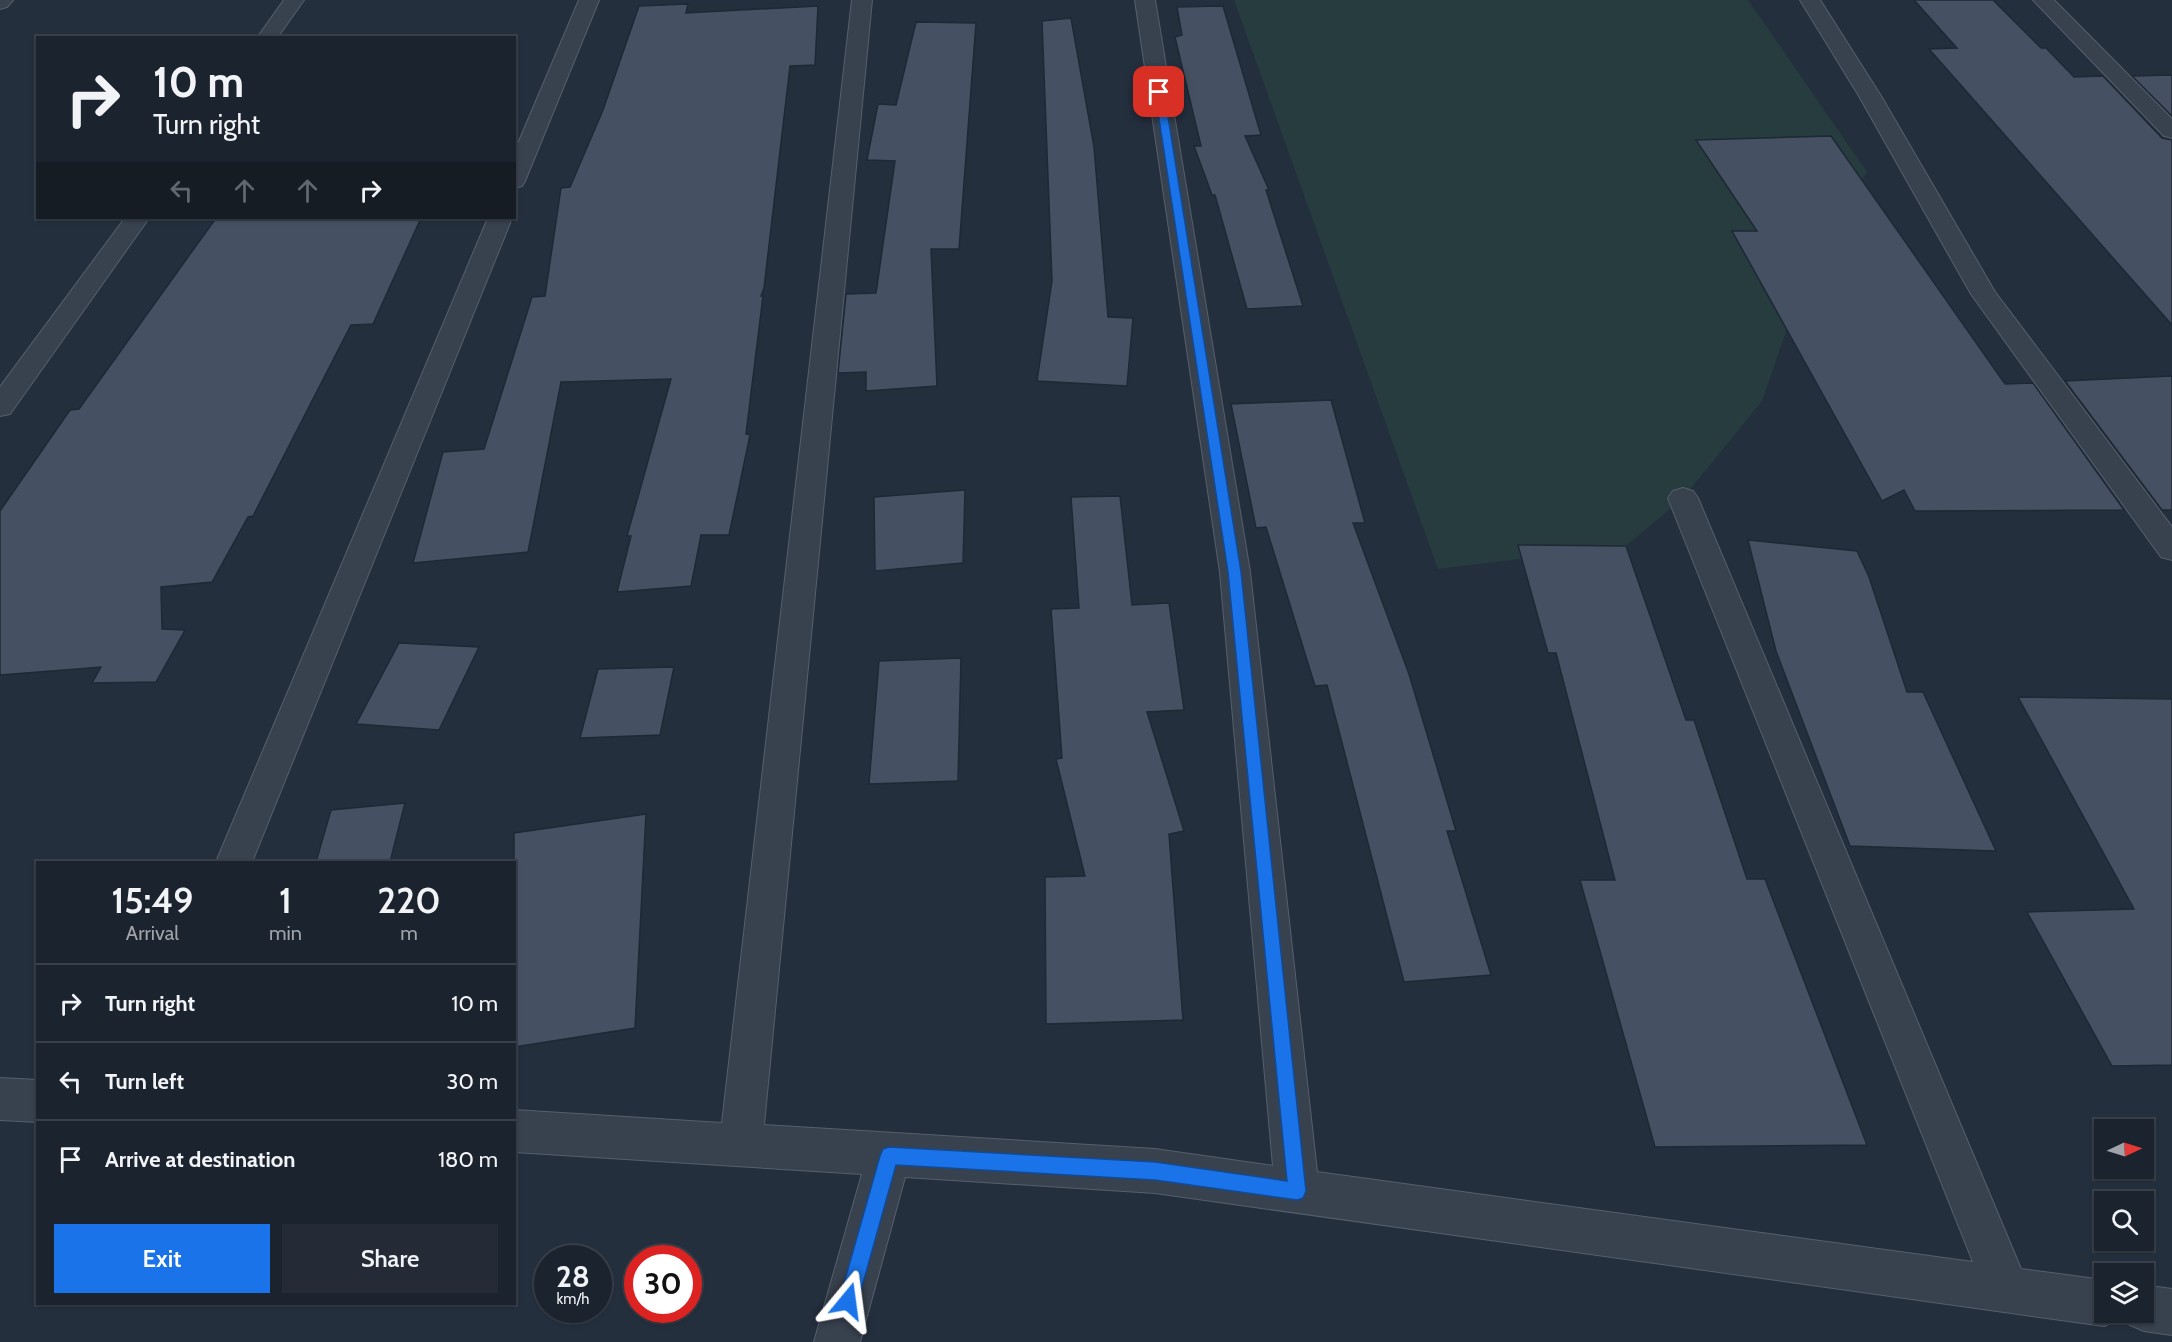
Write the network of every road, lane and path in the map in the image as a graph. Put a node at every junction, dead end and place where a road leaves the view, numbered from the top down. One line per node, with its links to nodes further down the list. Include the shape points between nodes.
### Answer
1 (294, 0): 7 (street)
2 (589, 0): 9 (street)
3 (862, 0): 19 (street)
4 (1145, 0): 21 (street, via 1235,572)
5 (1810, 0): 14 (street, via 1984,294)
6 (2043, 0): 8 (street)
7 (268, 36)
8 (2172, 131)
9 (516, 176)
10 (136, 219): 12 (street)
11 (500, 219): 15 (street)
12 (0, 407)
13 (1683, 498): 22 (street)
14 (2172, 549)
15 (234, 861)
16 (0, 1099): 17 (street)
17 (36, 1101)
18 (516, 1131): 19 (street)
19 (741, 1146): 20 (street)
20 (889, 1156): 21 (street, via 1155,1171); 26 (street)
21 (1297, 1191): 22 (street)
22 (2007, 1289): 23 (street)
23 (2094, 1302)
24 (2154, 1309): 25 (street)
25 (2172, 1312)
26 (837, 1342)

